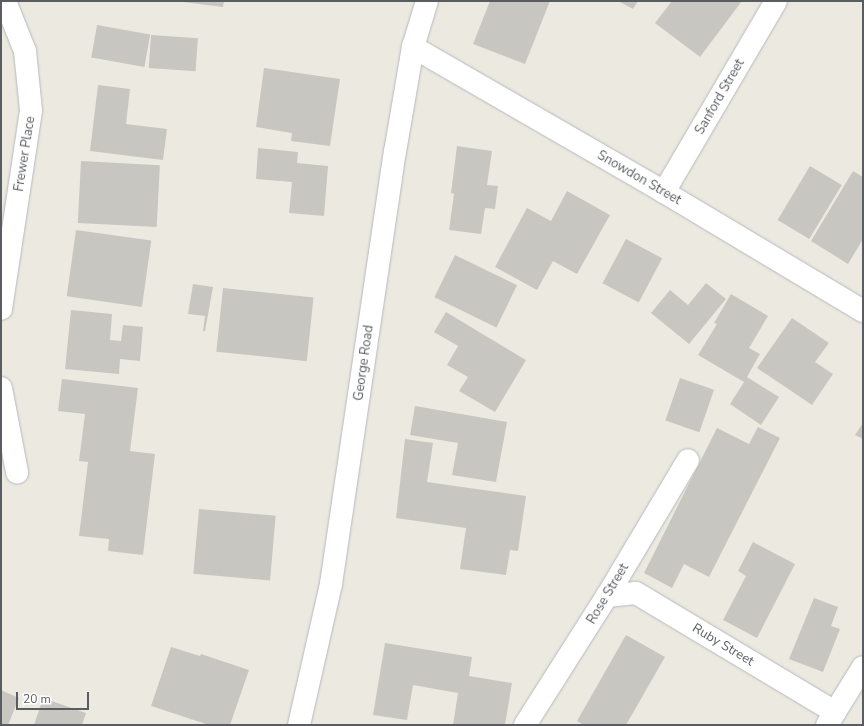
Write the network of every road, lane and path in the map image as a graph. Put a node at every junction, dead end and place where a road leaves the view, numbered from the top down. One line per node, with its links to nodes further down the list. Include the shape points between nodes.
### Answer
1 (5, 1): 6 (street, Frewer Place, via 25,51 31,110)
2 (427, 1): 4 (street, George Road)
3 (776, 1): 5 (street, Sanford Street)
4 (413, 47): 5 (street, Snowdon Street); 14 (street, George Road, via 331,584)
5 (664, 192): 7 (street, Snowdon Street)
6 (1, 309)
7 (863, 311)
8 (1, 388): 10 (street)
9 (688, 460): 11 (street, Rose Street)
10 (17, 472)
11 (607, 596): 13 (street, Ruby Street, via 636,593); 15 (street, Rose Street)
12 (863, 667): 13 (street)
13 (831, 719)
14 (299, 725)
15 (525, 725)

